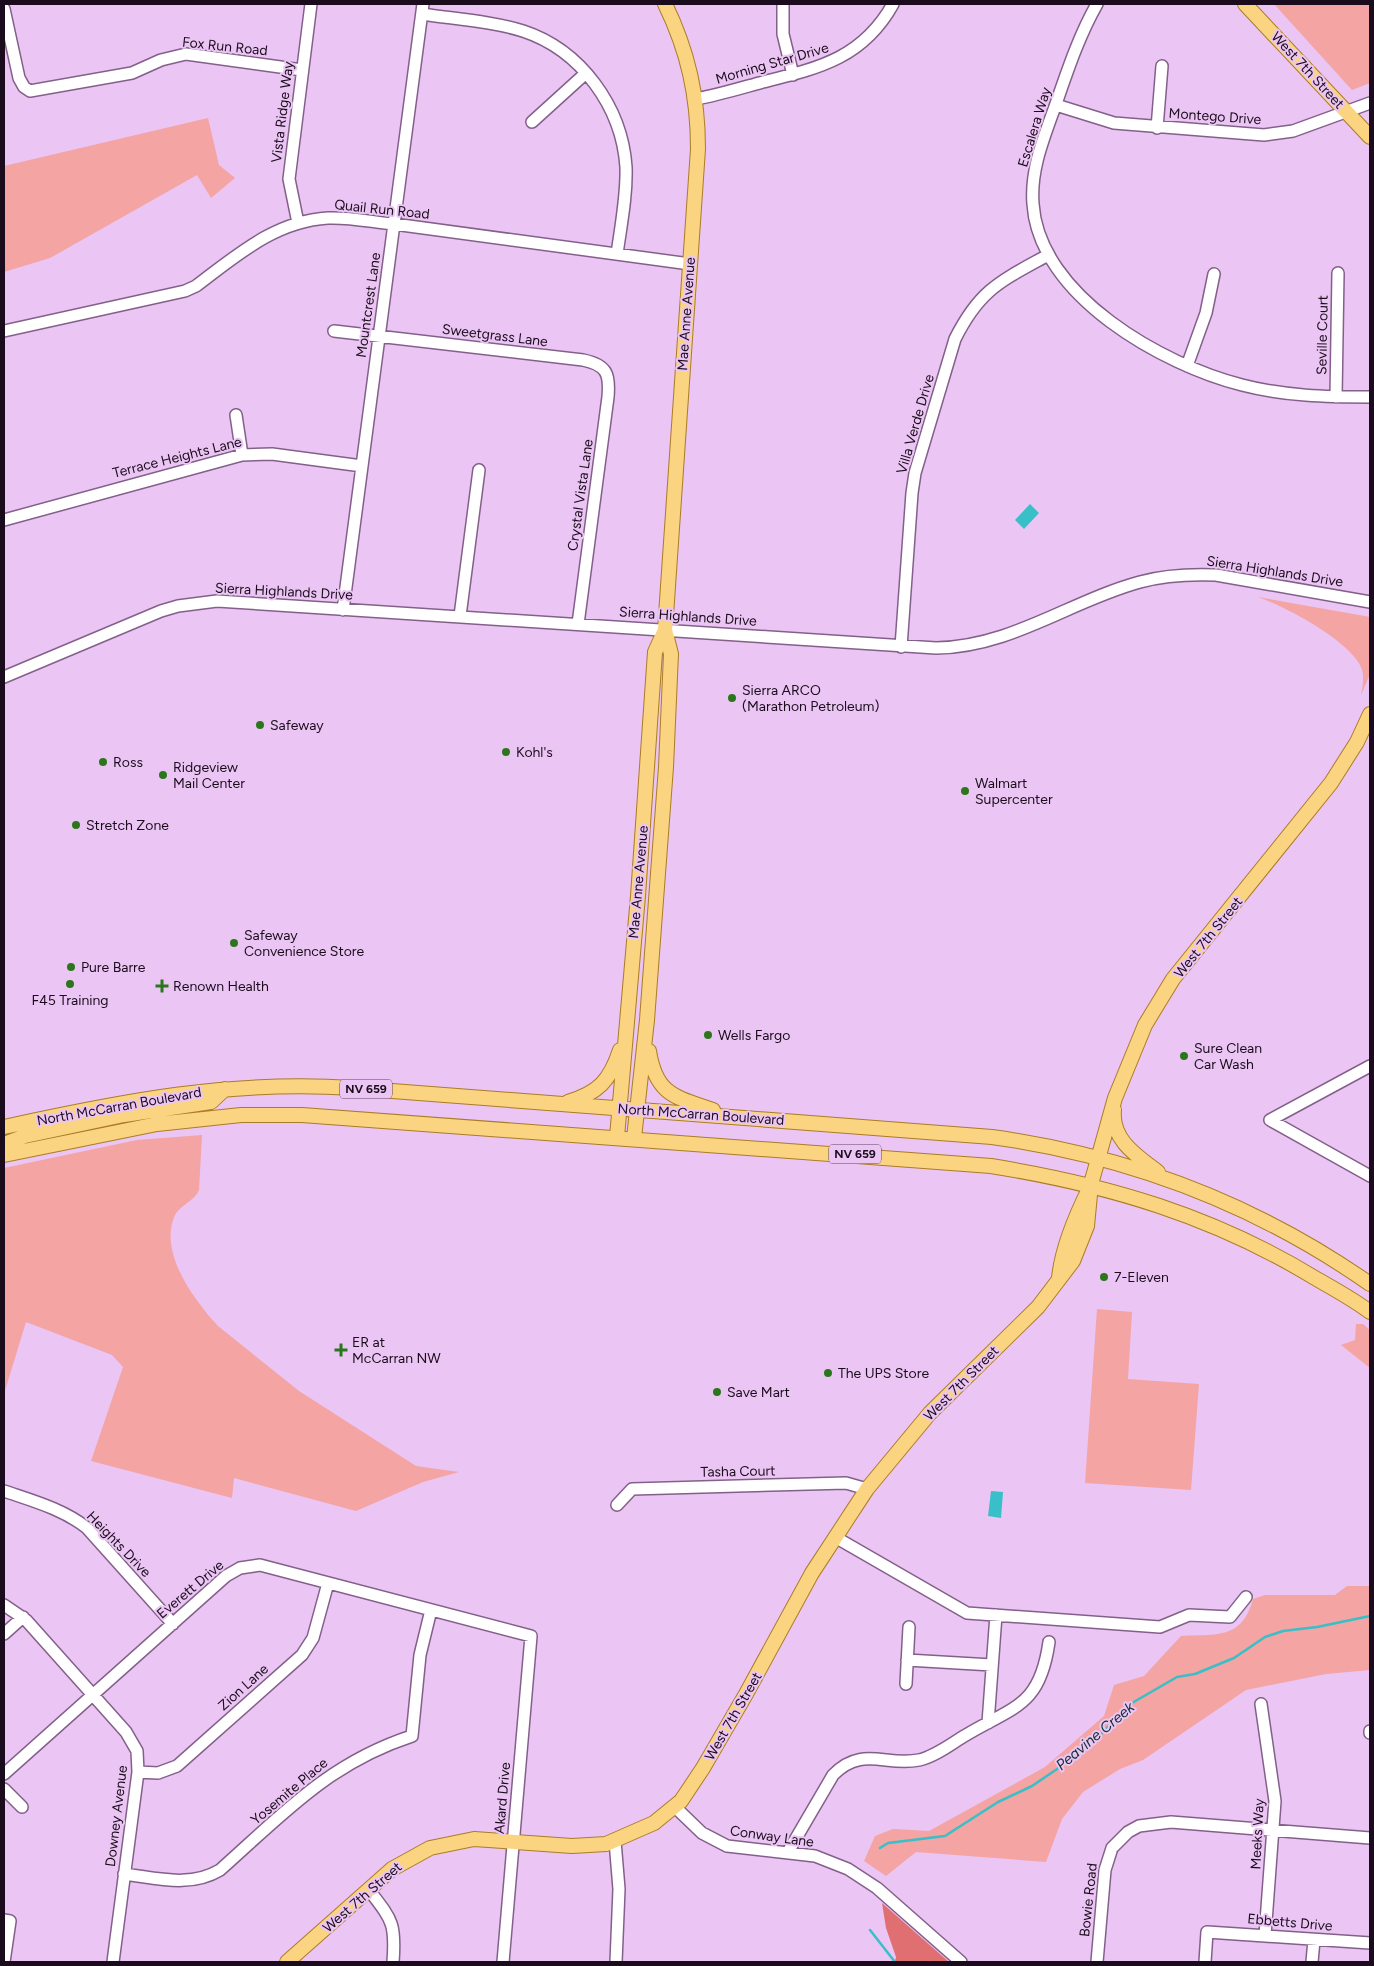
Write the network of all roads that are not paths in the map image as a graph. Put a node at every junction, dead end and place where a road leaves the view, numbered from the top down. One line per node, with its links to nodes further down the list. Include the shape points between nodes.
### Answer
1 (311, 4): 10 (street, Vista Ridge Way)
2 (665, 4): 13 (main road, Mae Anne Avenue, via 684,46)
3 (782, 4): 12 (street, via 783,34)
4 (893, 4): 12 (street, Morning Star Drive, via 878,27 853,50 823,66)
5 (1097, 4): 15 (street, Escalera Way, via 1075,51)
6 (1245, 4): 16 (main road, West 7th Street)
7 (4, 9): 10 (street, Fox Run Road, via 20,78 30,91 132,72 186,54)
8 (422, 9): 11 (street, via 525,32 558,49); 21 (street, Mountcrest Lane)
9 (1162, 66): 18 (street)
10 (302, 70): 20 (street, Vista Ridge Way, via 289,179)
11 (586, 73): 17 (street); 22 (street, via 610,108 624,149 626,186)
12 (793, 75): 13 (street, Morning Star Drive)
13 (696, 99): 24 (main road, Mae Anne Avenue, via 698,149)
14 (1370, 103): 16 (street, Montego Drive)
15 (1056, 105): 18 (street, Montego Drive, via 1114,123); 23 (street, Escalera Way, via 1039,151 1032,189 1036,223)
16 (1346, 112): 18 (street, Montego Drive, via 1293,131 1272,134); 19 (main road, West 7th Street)
17 (532, 122)
18 (1157, 128)
19 (1370, 137)
20 (298, 223): 21 (street, Quail Run Road, via 346,218); 27 (street, Quail Run Road, via 264,237 185,291)
21 (394, 224): 22 (street, Quail Run Road); 29 (street, Mountcrest Lane)
22 (617, 254): 24 (street, Quail Run Road)
23 (1048, 255): 30 (street, Escalera Way, via 1068,282 1110,320 1156,351); 44 (street, Villa Verde Drive, via 980,298 955,339 912,493)
24 (690, 264): 43 (main road, Mae Anne Avenue)
25 (1338, 273): 32 (street, Seville Court)
26 (1214, 274): 30 (street, via 1206,314)
27 (4, 331)
28 (334, 331): 29 (street, Sweetgrass Lane)
29 (379, 336): 31 (street, Sweetgrass Lane, via 583,360 596,363); 36 (street, Mountcrest Lane)
30 (1187, 366): 32 (street, Escalera Way, via 1271,392)
31 (605, 371): 42 (street, Crystal Vista Lane, via 609,381 608,397)
32 (1336, 397): 33 (street, Escalera Way)
33 (1370, 397)
34 (236, 415): 35 (street)
35 (242, 455): 36 (street, Terrace Heights Lane, via 272,454); 38 (street, Terrace Heights Lane)
36 (362, 466): 40 (street, Mountcrest Lane)
37 (479, 470): 41 (street)
38 (4, 520)
39 (1370, 602): 44 (street, Sierra Highlands Drive, via 1216,575 1192,574 1139,582 994,640 958,648)
40 (343, 610): 41 (street, Sierra Highlands Drive); 45 (street, Sierra Highlands Drive, via 217,601 178,606)
41 (460, 616): 42 (street, Sierra Highlands Drive)
42 (578, 624): 43 (street, Sierra Highlands Drive)
43 (665, 630): 44 (street, Sierra Highlands Drive); 47 (main road, Mae Anne Avenue, via 671,654 666,767); 48 (main road, Mae Anne Avenue, via 655,652)
44 (901, 647)
45 (4, 677)
46 (1370, 714): 51 (main road, West 7th Street, via 1357,742 1331,782 1162,995 1142,1032)
47 (647, 1020): 54 (main road, Mae Anne Avenue); 55 (main road, via 654,1076 663,1088 676,1097)
48 (625, 1036): 52 (main road, via 612,1072 596,1090 563,1104); 53 (main road, Mae Anne Avenue)
49 (1370, 1066): 62 (street, via 1270,1120)
50 (225, 1088): 52 (main road, North McCarran Boulevard / NV 659, via 327,1086); 56 (main road, North McCarran Boulevard / NV 659, via 122,1102); 59 (main road, via 211,1102 124,1115 25,1136)
51 (1115, 1098): 61 (main road, West 7th Street); 63 (main road, via 1113,1117 1122,1142)
52 (539, 1102): 53 (main road, North McCarran Boulevard / NV 659)
53 (620, 1108): 54 (main road, North McCarran Boulevard / NV 659); 57 (main road, Mae Anne Avenue)
54 (639, 1110): 55 (main road, North McCarran Boulevard / NV 659); 58 (main road, Mae Anne Avenue)
55 (732, 1116): 61 (main road, North McCarran Boulevard / NV 659, via 992,1137)
56 (4, 1127)
57 (617, 1137): 58 (main road, North McCarran Boulevard / NV 659); 60 (main road, North McCarran Boulevard / NV 659, via 344,1117 241,1115 121,1130)
58 (634, 1138): 64 (main road, North McCarran Boulevard / NV 659, via 958,1162)
59 (4, 1144)
60 (4, 1155)
61 (1098, 1158): 63 (main road, North McCarran Boulevard / NV 659); 64 (main road, West 7th Street)
62 (1370, 1176)
63 (1165, 1177): 65 (main road, North McCarran Boulevard / NV 659, via 1270,1222)
64 (1091, 1184): 66 (main road, North McCarran Boulevard / NV 659, via 1163,1206 1216,1227 1289,1262); 67 (main road, West 7th Street, via 1091,1207 1085,1234 1073,1262 1032,1313 930,1413)
65 (1370, 1284)
66 (1370, 1312)
67 (867, 1489): 69 (street, Tasha Court, via 846,1483 632,1489); 70 (main road, West 7th Street)
68 (4, 1491): 77 (street, Heights Drive, via 76,1519)
69 (617, 1505)
70 (835, 1537): 75 (street, via 967,1613); 92 (main road, West 7th Street, via 703,1768)
71 (328, 1583): 74 (street, Everett Drive); 77 (street, Everett Drive, via 260,1565 240,1568 226,1576); 88 (street, Zion Lane, via 313,1638 302,1655 177,1766 158,1773)
72 (1246, 1597): 75 (street, via 1230,1617 1189,1615 1160,1628)
73 (4, 1605): 76 (street, Downey Avenue)
74 (431, 1610): 80 (street, Everett Drive); 98 (street, Yosemite Place, via 420,1655 412,1736 365,1754 320,1782 220,1870 209,1876 185,1882)
75 (996, 1616): 83 (street)
76 (23, 1617): 79 (street); 85 (street, Downey Avenue)
77 (173, 1624): 85 (street, Everett Drive)
78 (909, 1627): 82 (street)
79 (4, 1634)
80 (531, 1636): 95 (street, Akard Drive)
81 (1049, 1642): 87 (street, via 1042,1677 1035,1688 1010,1712)
82 (907, 1660): 83 (street); 84 (street)
83 (992, 1665): 87 (street)
84 (906, 1684)
85 (93, 1695): 88 (street, Downey Avenue, via 132,1741 138,1756); 89 (street, Everett Drive)
86 (1261, 1704): 93 (street, Meeks Way, via 1275,1801)
87 (988, 1722): 97 (street, via 921,1759 860,1759 841,1767 833,1775)
88 (138, 1772): 98 (street, Downey Avenue)
89 (4, 1774)
90 (4, 1789): 91 (street)
91 (22, 1807)
92 (675, 1807): 96 (main road, West 7th Street, via 654,1823); 97 (street, Conway Lane, via 702,1833 727,1846)
93 (1274, 1830): 94 (street, Bowie Road); 101 (street, Meeks Way); 111 (street, Bowie Road, via 1170,1822 1139,1826 1128,1832 1112,1848 1105,1870)
94 (1370, 1838)
95 (514, 1841): 96 (main road, West 7th Street, via 572,1846); 99 (main road, West 7th Street, via 474,1839 430,1848 392,1869); 108 (street, Akard Drive)
96 (615, 1841): 109 (street, via 619,1889)
97 (788, 1852): 110 (street, Conway Lane, via 833,1862 861,1876)
98 (124, 1874): 105 (street, Downey Avenue)
99 (369, 1890): 106 (main road, West 7th Street); 107 (street, via 392,1923 395,1933)
100 (4, 1920): 104 (street, via 10,1921)
101 (1265, 1935): 102 (street, Ebbetts Drive); 112 (street, Ebbetts Drive, via 1207,1932)
102 (1314, 1940): 103 (street, Ebbetts Drive); 113 (street)
103 (1370, 1943)
104 (4, 1962)
105 (112, 1962)
106 (287, 1962)
107 (392, 1962)
108 (503, 1962)
109 (616, 1962)
110 (961, 1962)
111 (1097, 1962)
112 (1205, 1962)
113 (1312, 1962)

